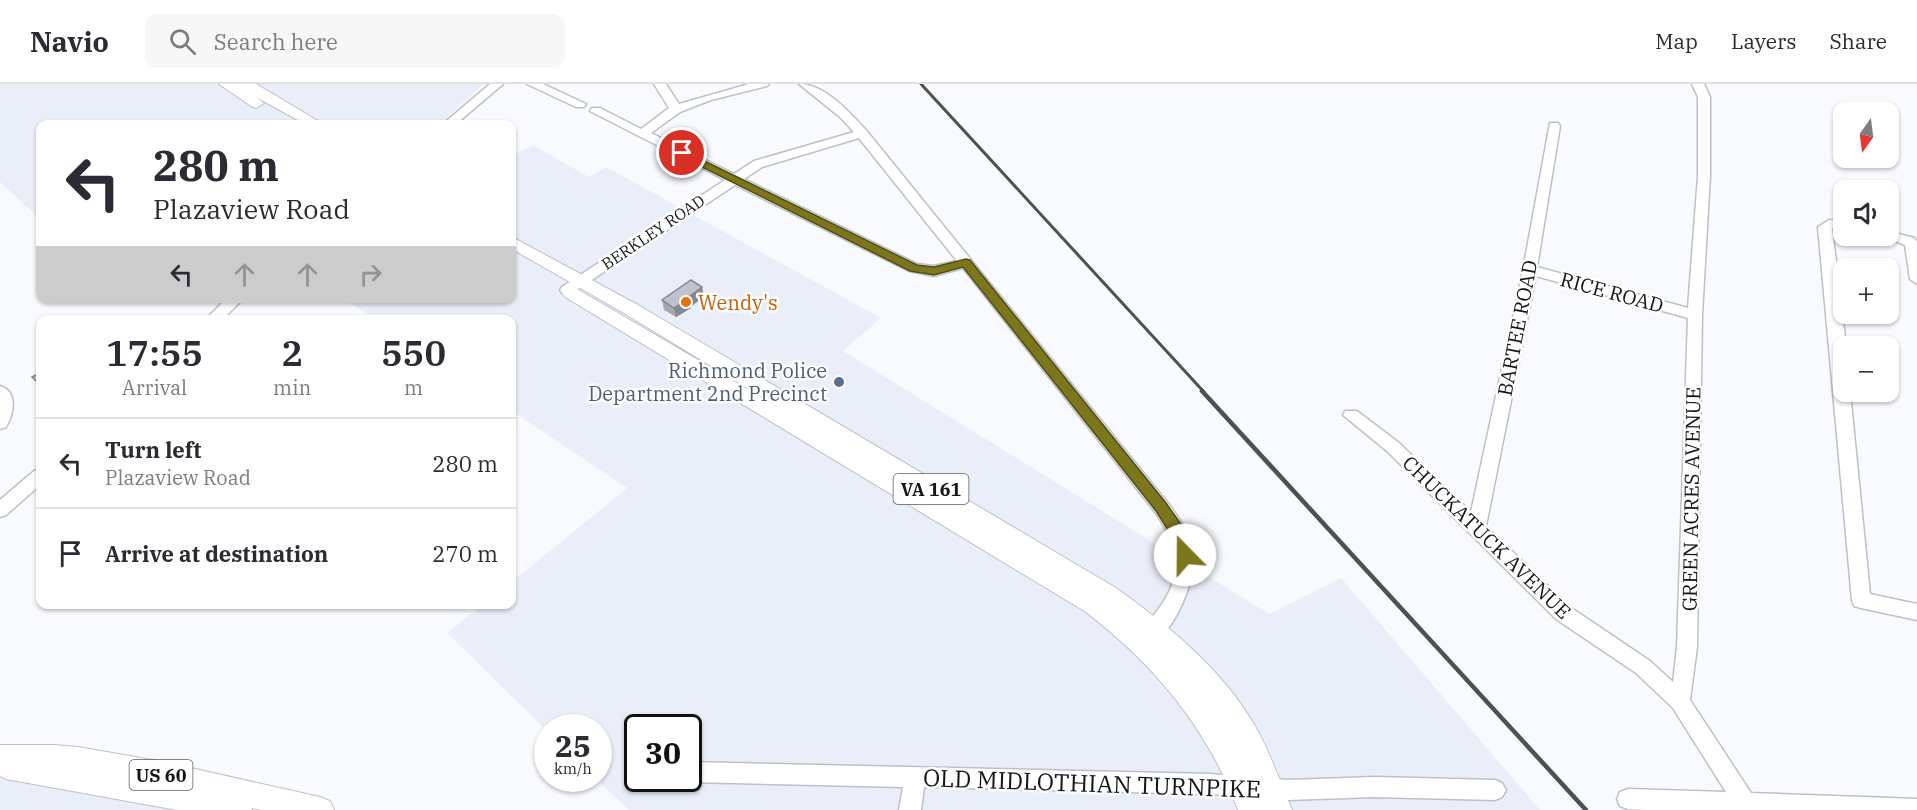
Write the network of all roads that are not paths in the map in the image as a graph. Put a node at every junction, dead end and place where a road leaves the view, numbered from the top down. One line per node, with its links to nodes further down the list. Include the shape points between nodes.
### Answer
1 (226, 84): 12 (main road)
2 (245, 84): 13 (main road)
3 (497, 84): 14 (street)
4 (533, 84): 9 (street)
5 (660, 84): 10 (street)
6 (763, 84): 10 (street)
7 (805, 84): 17 (street)
8 (1698, 84): 29 (street, GREEN ACRES AVENUE, via 1704,97 1704,176)
9 (580, 104)
10 (676, 109): 16 (street)
11 (596, 111): 16 (street)
12 (284, 120)
13 (308, 120)
14 (454, 120)
15 (1554, 126): 24 (street, BARTEE ROAD)
16 (643, 133): 18 (street)
17 (862, 133): 18 (street, BERKLEY ROAD, via 766,161); 23 (street)
18 (733, 178): 23 (street, via 914,268 934,271); 26 (street, BERKLEY ROAD)
19 (1833, 224): 36 (street, via 1825,227 1861,600)
20 (1899, 238): 25 (street, via 1912,245)
21 (516, 245): 26 (main road, VA 161)
22 (516, 259): 26 (main road, VA 161)
23 (966, 263): 37 (street, via 1161,507 1182,539 1185,555 1180,591)
24 (1530, 270): 29 (street, RICE ROAD); 35 (street, BARTEE ROAD)
25 (1917, 279)
26 (573, 286): 37 (main road, VA 161)
27 (231, 303): 28 (street)
28 (218, 315)
29 (1695, 315): 38 (street, GREEN ACRES AVENUE, via 1687,646)
30 (0, 392): 32 (street, via 6,410)
31 (1351, 414): 35 (street, CHUCKATUCK AVENUE, via 1393,447)
32 (0, 423)
33 (36, 479): 34 (street)
34 (0, 510)
35 (1476, 530): 38 (street, CHUCKATUCK AVENUE, via 1563,614 1643,667)
36 (1916, 613)
37 (1148, 635): 45 (main road, VA 161, via 1219,737)
38 (1680, 702): 46 (street)
39 (0, 757): 49 (main road, US 60, via 78,760)
40 (0, 764): 48 (main road, US 60)
41 (702, 772): 42 (street, OLD MIDLOTHIAN TURNPIKE)
42 (915, 777): 45 (street, OLD MIDLOTHIAN TURNPIKE); 50 (street)
43 (1495, 790): 45 (street, OLD MIDLOTHIAN TURNPIKE, via 1295,790)
44 (1628, 799): 46 (street)
45 (1253, 800): 51 (main road, VA 161)
46 (1745, 802): 47 (street)
47 (1917, 809)
48 (238, 810)
49 (320, 810)
50 (910, 810)
51 (1278, 810)

